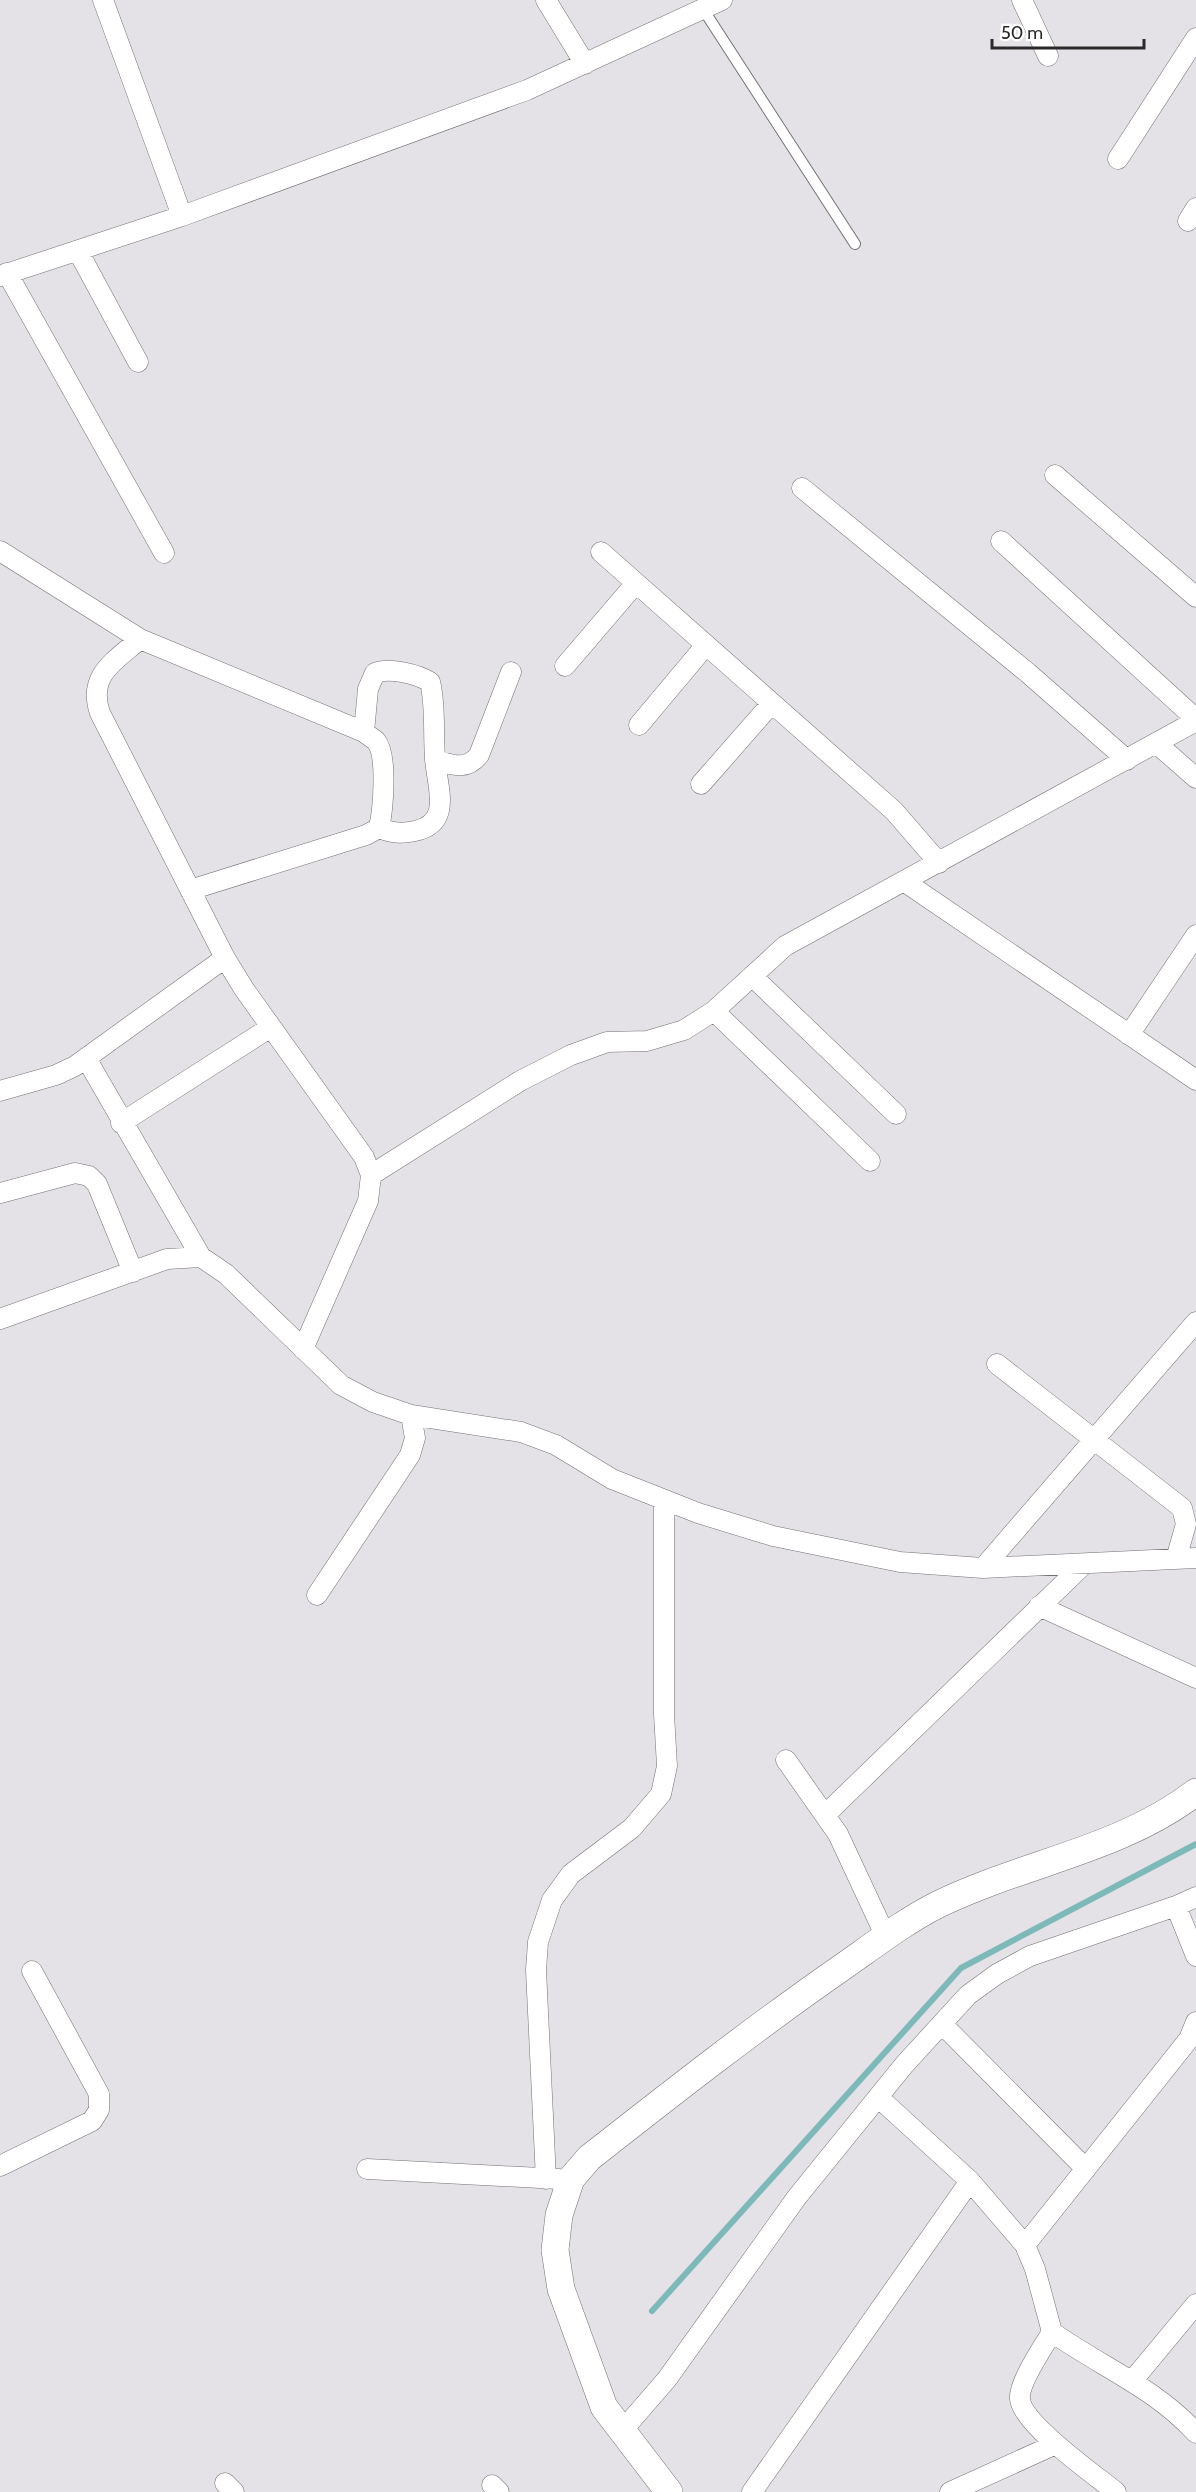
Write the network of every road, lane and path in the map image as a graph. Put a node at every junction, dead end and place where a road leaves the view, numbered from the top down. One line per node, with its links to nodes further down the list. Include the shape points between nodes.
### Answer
1 (103, 0): 10 (street)
2 (546, 0): 8 (street)
3 (722, 0): 5 (street)
4 (1022, 0): 7 (street)
5 (700, 5): 8 (street); 11 (lane)
6 (1196, 38): 9 (street)
7 (1048, 56)
8 (585, 64): 10 (street, via 527,90)
9 (1118, 159)
10 (182, 216): 12 (street)
11 (855, 244)
12 (78, 251): 13 (street); 14 (street)
13 (4, 275): 20 (street)
14 (138, 362)
15 (1055, 475): 22 (street)
16 (802, 488): 33 (street, via 1028,673)
17 (1000, 541): 28 (street)
18 (0, 551): 23 (street)
19 (601, 552): 21 (street)
20 (164, 553)
21 (636, 583): 24 (street); 25 (street)
22 (1196, 597)
23 (141, 639): 30 (street); 39 (street, via 106,669 97,683 95,699)
24 (706, 645): 27 (street); 29 (street)
25 (565, 666)
26 (511, 672): 32 (street, via 473,763 463,767)
27 (772, 703): 35 (street); 37 (street, via 894,811)
28 (1196, 720): 31 (street)
29 (639, 725)
30 (364, 732): 32 (street, via 368,689 375,673 382,670 422,677 430,682 432,690); 36 (street, via 381,751 383,795)
31 (1156, 743): 33 (street); 34 (street)
32 (435, 760): 36 (street, via 441,808 436,821 425,829 402,833)
33 (1126, 760): 37 (street)
34 (1196, 778)
35 (701, 784)
36 (379, 828): 39 (street)
37 (939, 863): 38 (street)
38 (904, 882): 42 (street, via 785,945); 45 (street)
39 (190, 890): 41 (street)
40 (1196, 935): 45 (street)
41 (223, 953): 44 (street); 46 (street)
42 (752, 976): 43 (street); 49 (street)
43 (714, 1011): 51 (street); 52 (street, via 684,1030 647,1041 607,1042 571,1054)
44 (271, 1027): 50 (street); 52 (street, via 364,1157)
45 (1129, 1035): 47 (street)
46 (86, 1058): 48 (street, via 56,1076); 50 (street)
47 (1196, 1080)
48 (0, 1091)
49 (896, 1114)
50 (121, 1123): 54 (street)
51 (870, 1161)
52 (371, 1175): 58 (street, via 368,1201)
53 (0, 1193): 55 (street, via 75,1173 89,1176 97,1185)
54 (201, 1257): 55 (street, via 167,1259); 58 (street, via 226,1274)
55 (133, 1272): 56 (street)
56 (0, 1319)
57 (1196, 1322): 61 (street)
58 (303, 1349): 60 (street, via 341,1385 373,1402)
59 (997, 1364): 61 (street)
60 (411, 1415): 62 (street, via 521,1432 556,1445 612,1479); 67 (street, via 415,1438 410,1455)
61 (1094, 1440): 64 (street, via 1182,1508 1186,1524); 66 (street)
62 (664, 1500): 66 (street, via 773,1536 900,1563); 84 (street, via 667,1766 661,1794 632,1828 571,1874 552,1900 538,1942 536,1970)
63 (1196, 1558): 64 (street)
64 (1176, 1559): 65 (street)
65 (1083, 1564): 66 (street); 68 (street)
66 (983, 1568)
67 (317, 1595)
68 (1039, 1606): 69 (street); 72 (street)
69 (1196, 1678)
70 (786, 1760): 72 (street)
71 (1196, 1792): 75 (street, via 1169,1814 1120,1836 1000,1877 937,1905)
72 (826, 1814): 75 (street)
73 (1196, 1897): 74 (street)
74 (1176, 1906): 76 (street); 79 (street, via 1030,1956 968,1995)
75 (886, 1937): 84 (street, via 774,2014)
76 (1196, 1956)
77 (32, 1971): 81 (street, via 99,2094 99,2110 92,2121)
78 (1196, 2022): 83 (street, via 1189,2039)
79 (942, 2024): 80 (street); 83 (street)
80 (878, 2097): 85 (street); 90 (street, via 797,2197 667,2379)
81 (0, 2166)
82 (367, 2169): 84 (street)
83 (1086, 2169): 86 (street)
84 (558, 2179): 90 (street, via 555,2250 561,2289 604,2407)
85 (970, 2181): 86 (street); 94 (street)
86 (1024, 2246): 88 (street, via 1035,2269)
87 (1196, 2304): 89 (street)
88 (1052, 2332): 89 (street, via 1098,2363); 92 (street, via 1024,2383 1020,2399 1028,2418)
89 (1133, 2380): 91 (street)
90 (622, 2431): 93 (street)
91 (1196, 2433)
92 (1056, 2444): 95 (street); 96 (street)
93 (669, 2492)
94 (752, 2492)
95 (950, 2492)
96 (1116, 2492)

